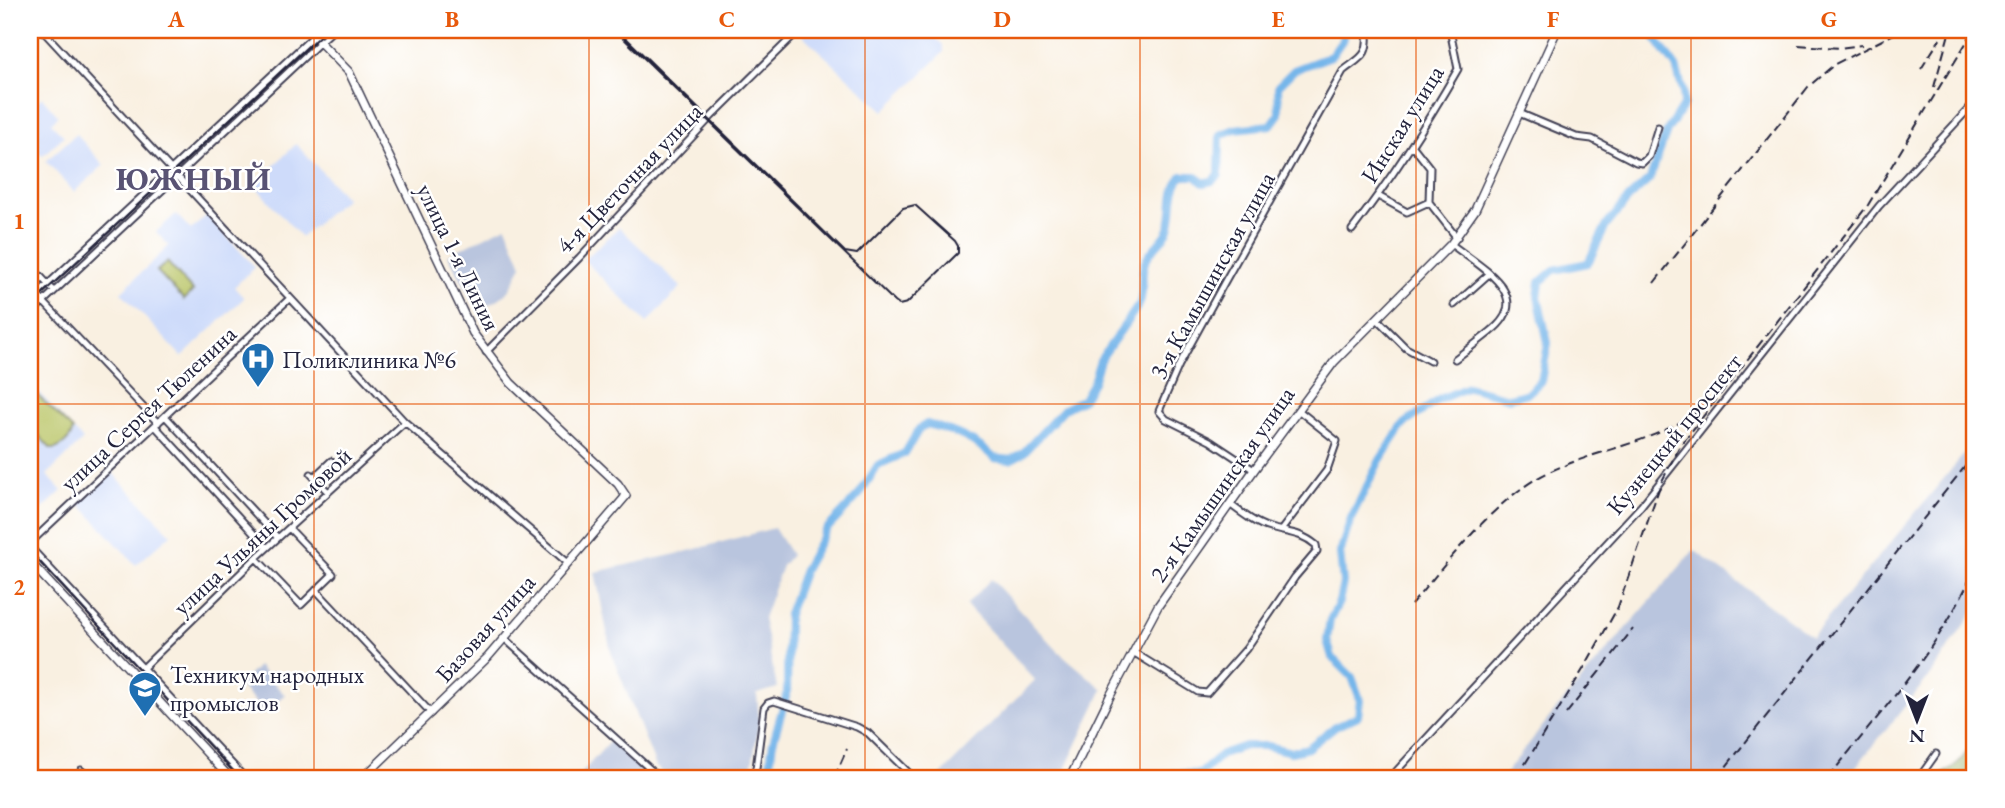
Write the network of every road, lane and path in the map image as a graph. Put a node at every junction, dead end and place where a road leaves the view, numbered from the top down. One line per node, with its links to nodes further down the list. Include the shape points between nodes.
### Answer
1 (43, 30): 13 (street)
2 (333, 30): 8 (street)
3 (799, 30): 30 (street, 4-я Цветочная улица)
4 (1367, 30): 38 (street, 3-я Камышинская улица, via 1364,57 1343,71 1183,359 1159,411)
5 (1450, 30): 12 (street, Инская улица, via 1458,69)
6 (1557, 30): 10 (main road, 2-я Камышинская улица)
7 (314, 32): 8 (main road, улица 1-я Линия); 13 (street)
8 (321, 42): 14 (street); 30 (main road, улица 1-я Линия, via 355,83 460,308)
9 (1975, 102): 66 (street, Кузнецкий проспект, via 1879,206 1642,506)
10 (1520, 113): 11 (street, via 1642,163 1648,159); 18 (main road, 2-я Камышинская улица, via 1475,210)
11 (1658, 127)
12 (1412, 145): 15 (street, Инская улица); 16 (street, via 1430,168)
13 (172, 168): 14 (street); 21 (street)
14 (178, 175): 22 (street); 24 (street)
15 (1378, 196): 16 (street, via 1407,212); 17 (street, Инская улица)
16 (1429, 202): 18 (street)
17 (1352, 230)
18 (1454, 241): 20 (street); 29 (main road, 2-я Камышинская улица)
19 (30, 265): 21 (street)
20 (1489, 274): 27 (street); 31 (street, via 1508,292 1510,304 1491,332)
21 (48, 284): 22 (street); 23 (street)
22 (54, 291): 26 (street)
23 (37, 295): 25 (street); 26 (street)
24 (289, 298): 34 (street, улица Сергея Тюленина); 35 (street)
25 (30, 301)
26 (43, 302): 28 (street); 36 (street)
27 (1454, 305)
28 (30, 314)
29 (1377, 319): 32 (street, via 1406,348); 33 (main road, 2-я Камышинская улица, via 1334,362)
30 (486, 352): 40 (main road, улица 1-я Линия)
31 (1455, 359)
32 (1430, 361)
33 (1298, 410): 38 (main road, 2-я Камышинская улица); 43 (street, via 1337,441 1327,470)
34 (165, 416): 36 (street, улица Сергея Тюленина); 44 (street)
35 (405, 422): 39 (street, улица Ульяны Громовой); 49 (street)
36 (156, 425): 45 (street, улица Сергея Тюленина); 46 (street)
37 (331, 461): 39 (street, via 313,476)
38 (1254, 470): 41 (main road, 2-я Камышинская улица)
39 (328, 492): 42 (street, улица Ульяны Громовой)
40 (626, 496): 49 (main road, Базовая улица)
41 (1231, 505): 43 (street, via 1254,521); 52 (main road, 2-я Камышинская улица, via 1158,607)
42 (289, 528): 44 (street, улица Ульяны Громовой); 50 (street, via 333,574)
43 (1282, 529): 52 (street, via 1312,541 1317,551 1246,649 1207,693)
44 (278, 538): 46 (street, улица Ульяны Громовой)
45 (30, 545): 53 (street)
46 (267, 548): 47 (street, улица Ульяны Громовой)
47 (256, 558): 50 (street, via 301,605); 53 (street, улица Ульяны Громовой)
48 (30, 562): 59 (main road)
49 (568, 563): 51 (main road, Базовая улица)
50 (316, 590): 54 (street)
51 (505, 639): 54 (main road, Базовая улица); 62 (street)
52 (1133, 652): 65 (main road, 2-я Камышинская улица)
53 (144, 667): 60 (street)
54 (431, 714): 61 (main road, Базовая улица)
55 (1936, 754): 67 (street)
56 (82, 769): 58 (street)
57 (1975, 772): 68 (street)
58 (90, 778)
59 (230, 778)
60 (245, 778)
61 (363, 778)
62 (660, 778)
63 (752, 778): 64 (street, via 764,708 778,701 868,733)
64 (914, 778)
65 (1070, 778)
66 (1390, 778)
67 (1919, 778)
68 (1971, 778)

